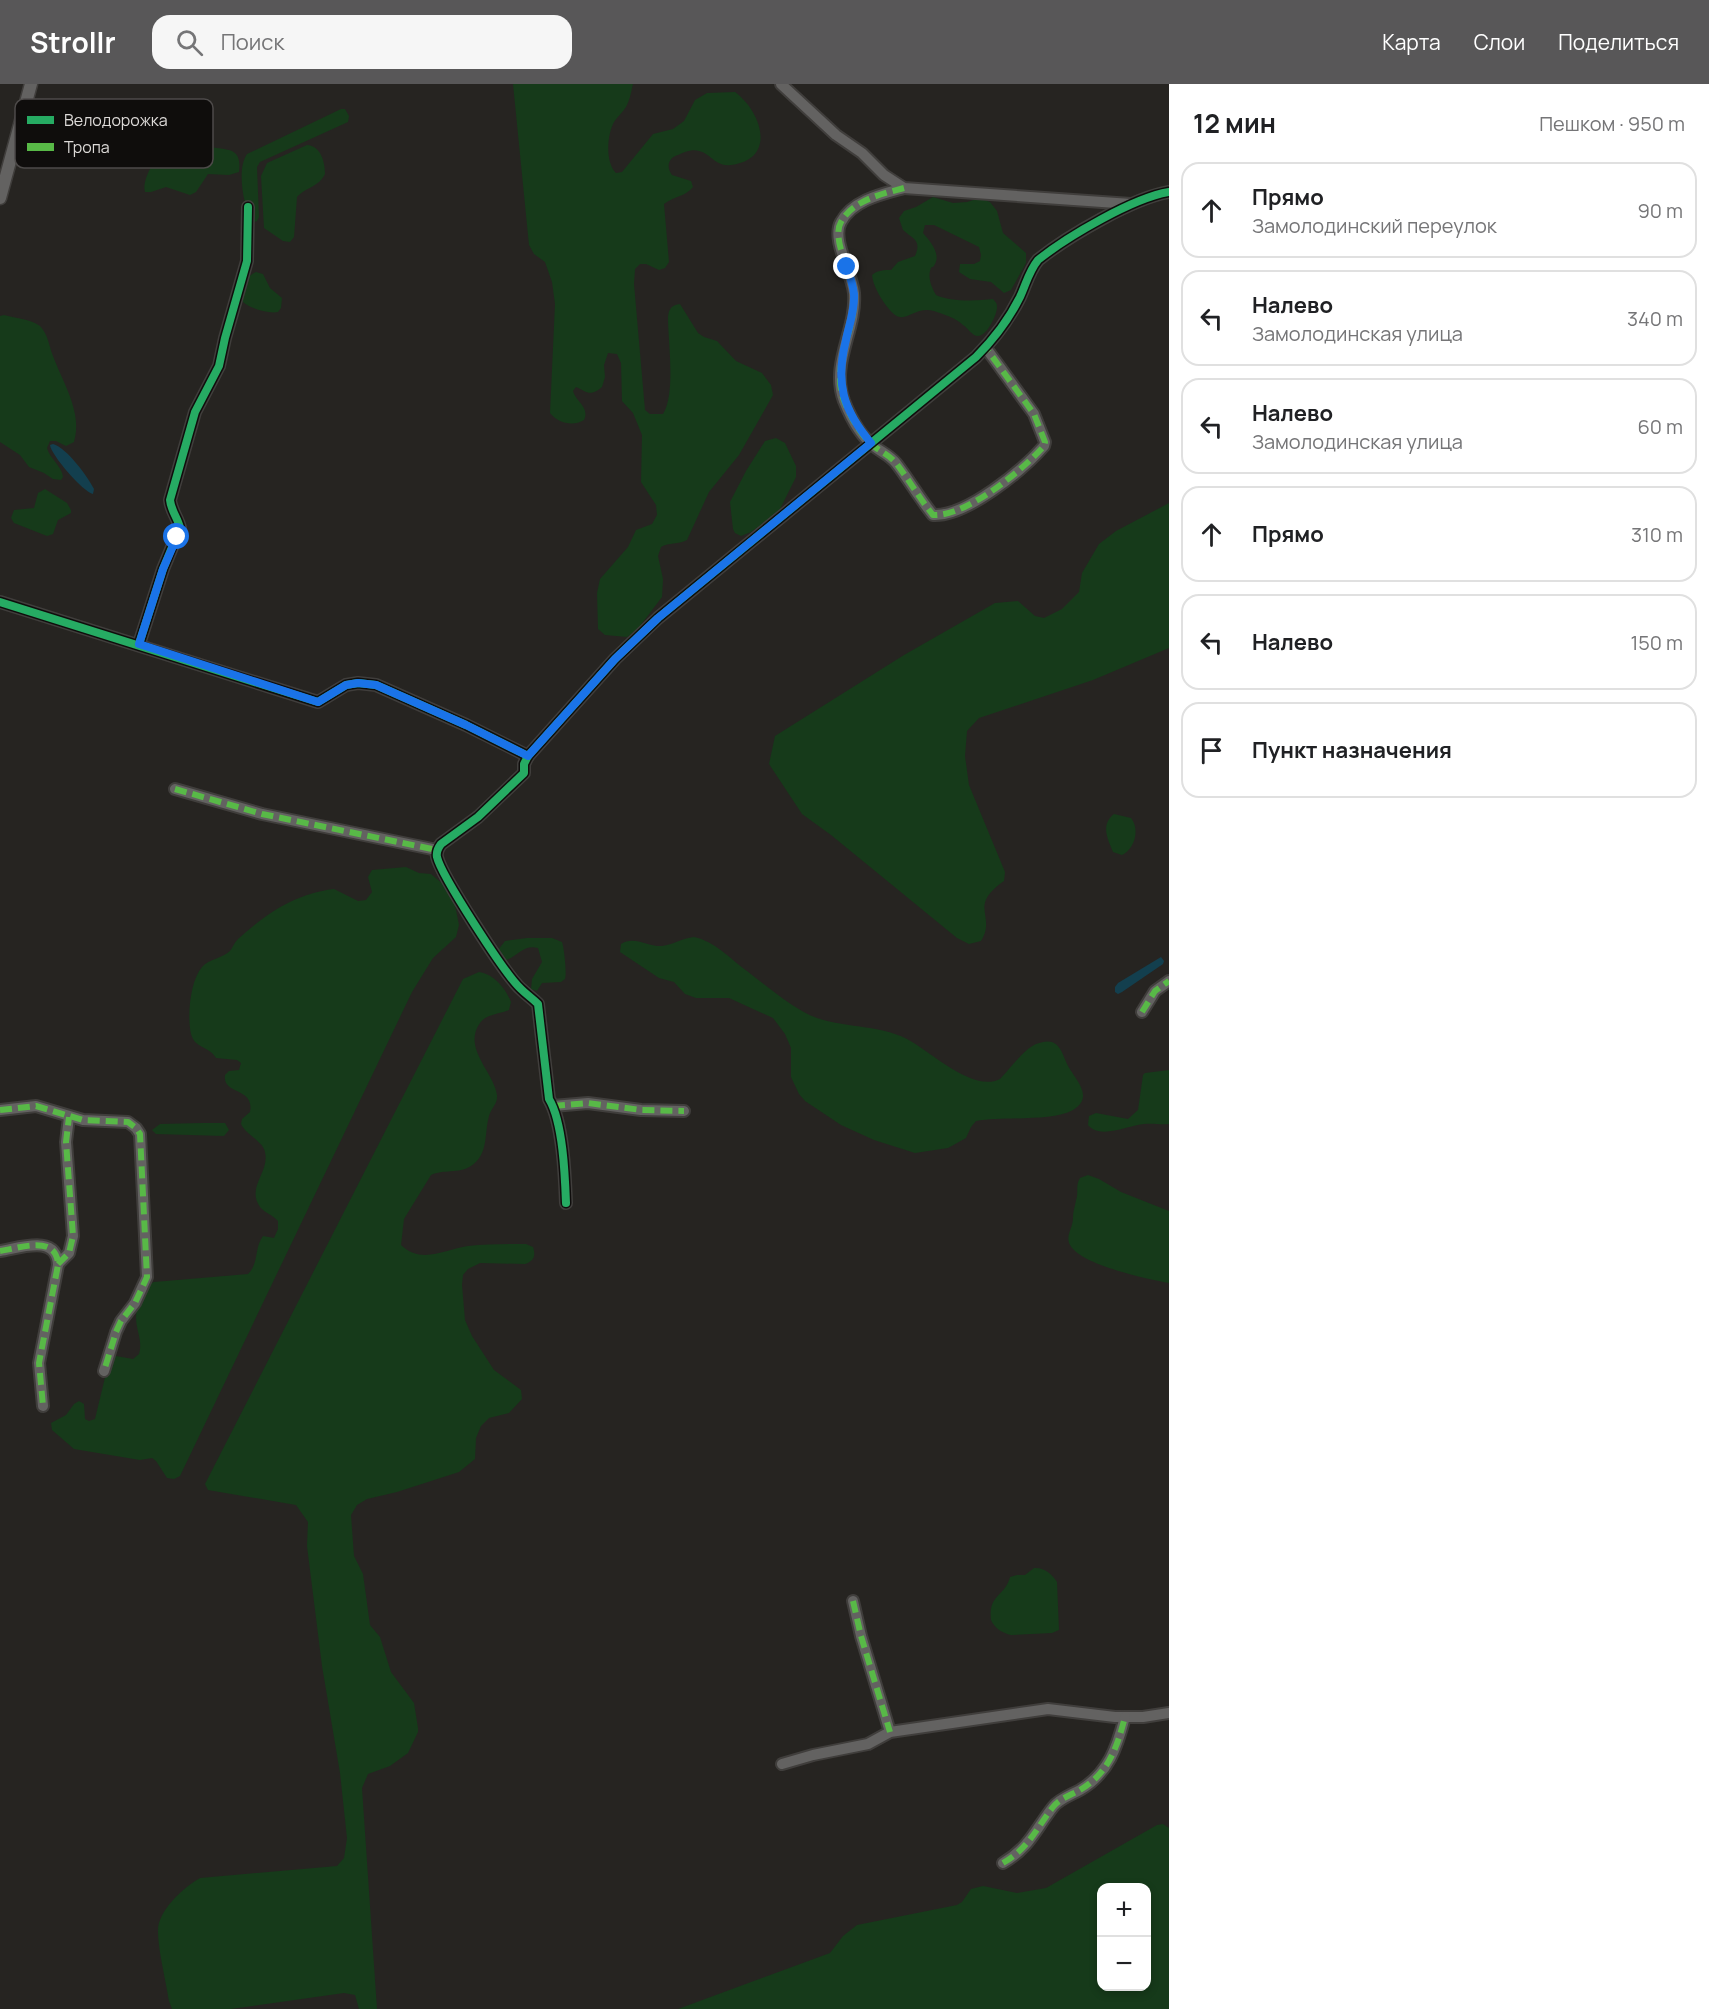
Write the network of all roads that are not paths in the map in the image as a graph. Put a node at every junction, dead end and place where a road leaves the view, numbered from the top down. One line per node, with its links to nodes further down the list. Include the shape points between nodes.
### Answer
1 (31, 84): 3 (street)
2 (781, 84): 5 (street, via 836,135)
3 (27, 99)
4 (15, 143): 7 (street)
5 (904, 188): 8 (street); 11 (street, via 860,204 840,222 838,233 854,293 840,369 842,392 852,416)
6 (1169, 192): 8 (street)
7 (0, 198)
8 (1131, 204): 10 (street, via 1038,260 1006,322)
9 (248, 207): 13 (street, via 247,261 216,375 203,394 190,428 170,500 180,528)
10 (986, 348): 11 (street); 11 (street, via 1034,414 1045,441 1041,450 1004,483 954,512 933,515 887,453)
11 (871, 443): 14 (street, via 658,618 615,659)
12 (0, 602): 13 (street)
13 (139, 644): 14 (street, via 318,702 346,685 376,685)
14 (528, 756): 16 (street, via 524,773 510,788)
15 (175, 789): 16 (street, via 262,814)
16 (437, 850): 19 (street, via 437,858 452,887 487,943 521,990 538,1004)
17 (1169, 981): 18 (street, via 1155,991)
18 (1142, 1012)
19 (553, 1106): 21 (street, via 588,1103); 23 (street)
20 (0, 1110): 22 (street, via 36,1106)
21 (684, 1111)
22 (69, 1117): 25 (street, via 66,1142 73,1236 69,1253); 26 (street, via 128,1122 140,1134 147,1277 116,1332)
23 (566, 1203)
24 (0, 1251): 25 (street, via 49,1246)
25 (58, 1264): 27 (street, via 40,1356)
26 (104, 1371)
27 (43, 1406)
28 (853, 1601): 31 (street)
29 (1169, 1713): 30 (street)
30 (1125, 1717): 31 (street, via 1048,1709); 33 (street, via 1116,1749 1101,1774 1059,1801 1022,1849)
31 (890, 1732): 32 (street, via 868,1744)
32 (782, 1764)
33 (1003, 1863)

